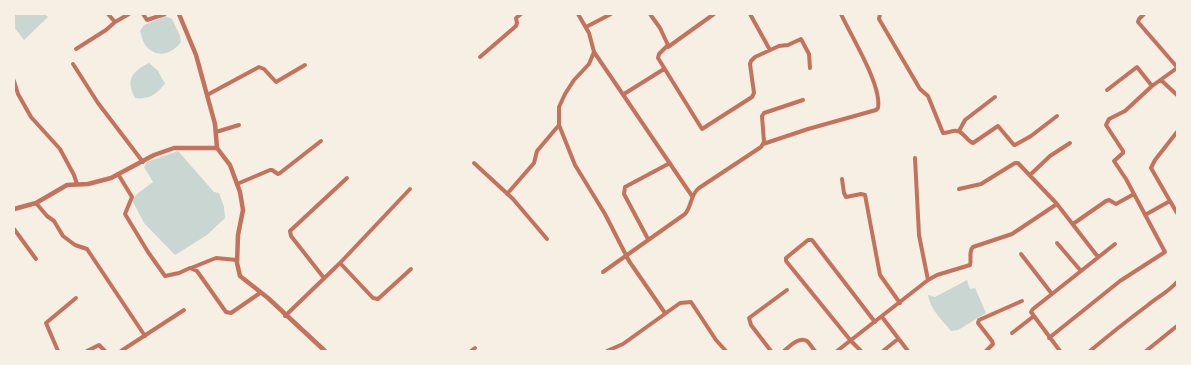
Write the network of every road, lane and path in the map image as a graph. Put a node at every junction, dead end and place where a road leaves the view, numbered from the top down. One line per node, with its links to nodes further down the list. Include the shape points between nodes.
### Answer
1 (108, 14): 16 (street)
2 (128, 14): 16 (street)
3 (143, 14): 4 (street, via 147,20)
4 (165, 14)
5 (179, 14): 34 (street, via 196,56)
6 (521, 14): 15 (street)
7 (578, 14): 17 (street)
8 (610, 14): 17 (street)
9 (650, 14): 18 (street, via 668,42)
10 (714, 14): 18 (street)
11 (750, 14): 20 (street)
12 (841, 14): 47 (street, via 872,76 878,108)
13 (880, 14): 42 (street, via 879,19 920,89 928,96 943,133)
14 (1144, 14): 25 (street, via 1138,22)
15 (515, 16): 22 (street, via 516,26)
16 (115, 22): 19 (street)
17 (586, 27): 21 (street, via 592,38)
18 (668, 47): 27 (street, via 658,56)
19 (76, 49)
20 (770, 50): 26 (street, via 801,39 809,54); 27 (street, via 751,61 754,93 752,97 702,130)
21 (594, 52): 33 (street); 41 (street, via 589,64 564,94 559,107)
22 (480, 57)
23 (73, 64): 50 (street)
24 (305, 65): 34 (street, via 276,82 259,67)
25 (1177, 67): 28 (street)
26 (810, 68)
27 (664, 69): 33 (street)
28 (1162, 80): 30 (street); 35 (street)
29 (14, 81): 32 (street)
30 (1152, 86): 31 (street, via 1137,67); 62 (street, via 1125,111 1106,122 1123,151 1114,161)
31 (1107, 90)
32 (18, 94): 36 (street); 57 (street, via 31,117 60,149)
33 (624, 94): 52 (street)
34 (207, 95): 43 (street)
35 (1177, 95)
36 (14, 97)
37 (995, 97): 42 (street, via 965,120)
38 (802, 100): 47 (street, via 763,114)
39 (1057, 116): 42 (street, via 1016,145 998,126 973,143)
40 (239, 125): 43 (street)
41 (558, 125): 61 (street, via 537,151 534,163); 77 (street, via 575,165)
42 (959, 131)
43 (216, 132): 48 (street)
44 (1177, 132): 64 (street, via 1154,160 1151,168)
45 (321, 141): 58 (street, via 280,173 270,170)
46 (1070, 143): 54 (street, via 1050,156)
47 (763, 144): 63 (street, via 698,188)
48 (217, 148): 50 (street, via 174,148); 58 (street, via 230,165)
49 (915, 158): 87 (street, via 919,235)
50 (143, 162): 53 (street)
51 (474, 163): 61 (street)
52 (670, 163): 63 (street); 73 (street, via 624,190)
53 (118, 174): 57 (street, via 88,184); 82 (street, via 132,197 125,214 165,276)
54 (1030, 175): 60 (street, via 1016,162 981,184); 66 (street)
55 (347, 178): 86 (street, via 290,231 291,236)
56 (842, 179): 94 (street, via 846,197 865,195 880,275)
57 (77, 184): 65 (street, via 66,185)
58 (237, 184): 80 (street, via 243,210)
59 (410, 189): 81 (street)
60 (959, 189)
61 (507, 194): 72 (street)
62 (1134, 194): 69 (street); 70 (street, via 1116,204 1108,200)
63 (692, 196): 73 (street, via 685,214)
64 (1170, 201): 68 (street); 69 (street)
65 (36, 203): 67 (street); 103 (street, via 54,221 63,236 75,245 87,249)
66 (1057, 204): 70 (street); 87 (street, via 1012,234 973,247 970,252 971,262 968,265)
67 (14, 209)
68 (1177, 213)
69 (1145, 215): 105 (street, via 1165,252 1120,281)
70 (1073, 224): 78 (street)
71 (14, 229): 79 (street)
72 (547, 239)
73 (648, 240): 77 (street)
74 (1057, 243): 84 (street)
75 (1114, 244): 78 (street)
76 (1021, 254): 91 (street)
77 (626, 255): 85 (street); 96 (street)
78 (1098, 258): 84 (street)
79 (36, 259)
80 (237, 260): 82 (street, via 216,258); 90 (street, via 240,276)
81 (340, 263): 83 (street, via 373,298 378,299); 86 (street)
82 (191, 269): 90 (street, via 197,271 228,313)
83 (411, 269)
84 (1081, 271): 91 (street)
85 (603, 272)
86 (324, 278): 97 (street)
87 (928, 280): 94 (street)
88 (1177, 282): 123 (street, via 1168,292 1126,321)
89 (787, 290): 114 (street, via 749,318 751,325)
90 (260, 293): 97 (street)
91 (1052, 294): 98 (street, via 1032,309)
92 (76, 298): 107 (street, via 46,323)
93 (1022, 302): 121 (street, via 979,320 978,323 993,344)
94 (900, 303): 99 (street)
95 (184, 310): 103 (street)
96 (665, 313): 112 (street, via 623,344); 113 (street, via 680,303 691,302)
97 (285, 316): 111 (street)
98 (1034, 316): 102 (street); 105 (street)
99 (882, 317): 100 (street); 104 (street)
100 (875, 322): 106 (street); 106 (street, via 812,240 808,240 788,255 786,261)
101 (1177, 326): 124 (street)
102 (1012, 333)
103 (145, 336): 110 (street)
104 (898, 338): 119 (street); 120 (street)
105 (1049, 338): 122 (street)
106 (851, 341): 117 (street); 118 (street)
107 (58, 351)
108 (87, 351): 109 (street, via 99,345)
109 (105, 351)
110 (121, 351)
111 (325, 351)
112 (607, 351)
113 (726, 351)
114 (771, 351)
115 (784, 351): 116 (street, via 802,340)
116 (815, 351)
117 (837, 351)
118 (861, 351)
119 (883, 351)
120 (908, 351)
121 (986, 351)
122 (1060, 351)
123 (1090, 351)
124 (1146, 351)

